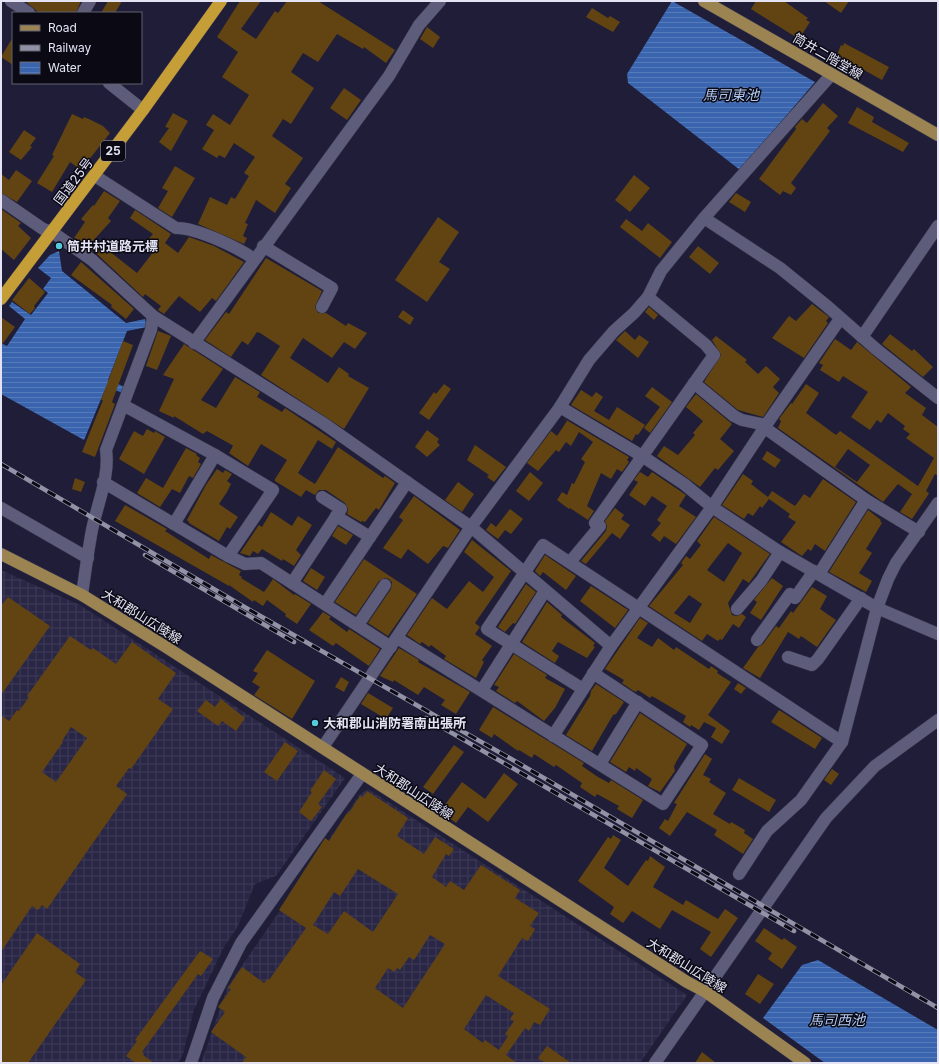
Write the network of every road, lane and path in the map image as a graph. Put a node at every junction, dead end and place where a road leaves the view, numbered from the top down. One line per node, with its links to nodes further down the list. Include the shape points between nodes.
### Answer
1 (11, 1): 6 (street)
2 (90, 1): 7 (street)
3 (221, 1): 10 (highway, 国道25号 / 25)
4 (440, 1): 17 (street, via 419,25 389,76)
5 (704, 1): 8 (main road, 筒井二階堂線)
6 (28, 12)
7 (84, 12)
8 (832, 74): 11 (main road, 筒井二階堂線); 14 (street)
9 (110, 84): 10 (street)
10 (144, 110): 12 (highway, 国道25号 / 25)
11 (938, 135)
12 (95, 176): 16 (highway, 国道25号 / 25); 18 (street, via 176,228 184,228 211,238)
13 (1, 200): 16 (street, via 43,230)
14 (704, 218): 19 (street, via 661,271); 23 (street, via 780,268)
15 (938, 226): 24 (street)
16 (52, 232): 20 (highway, 国道25号 / 25); 22 (street, via 92,260)
17 (263, 246): 18 (street); 21 (street, via 332,288)
18 (254, 259): 25 (street)
19 (648, 297): 26 (street, via 706,345 714,355); 29 (street, via 589,360)
20 (1, 300)
21 (322, 307)
22 (153, 316): 25 (street); 28 (street)
23 (840, 319): 24 (street); 30 (street)
24 (862, 337): 27 (street)
25 (194, 343): 34 (street, via 323,424)
26 (694, 382): 30 (street, via 734,416); 32 (street)
27 (938, 398)
28 (123, 405): 31 (street); 33 (street, via 106,450)
29 (560, 407): 32 (street); 42 (street)
30 (766, 427): 36 (street); 38 (street)
31 (215, 455): 41 (street); 47 (street, via 272,490)
32 (642, 456): 38 (street, via 684,484); 49 (street, via 595,523 600,526)
33 (103, 482): 41 (street); 48 (street)
34 (407, 482): 42 (street); 44 (street)
35 (322, 497): 40 (street, via 341,509)
36 (866, 500): 43 (street); 51 (street)
37 (938, 503): 43 (street)
38 (712, 507): 45 (street); 58 (street)
39 (1, 508): 48 (street)
40 (336, 516): 44 (street); 52 (street)
41 (174, 524): 47 (street)
42 (470, 527): 50 (street); 64 (street)
43 (919, 532): 59 (street, via 893,569)
44 (370, 537): 57 (street)
45 (780, 552): 51 (street); 60 (street, via 761,581)
46 (1, 554): 55 (main road, 大和郡山広陵線)
47 (228, 556): 52 (street, via 245,564 261,563)
48 (88, 558): 55 (street)
49 (570, 562): 50 (street, via 542,545); 58 (street)
50 (523, 572): 54 (street); 65 (street, via 487,630)
51 (816, 573): 56 (street); 63 (street, via 795,598 790,594)
52 (292, 583): 57 (street)
53 (385, 585): 61 (street)
54 (545, 591): 65 (street); 66 (street)
55 (82, 595): 75 (main road, 大和郡山広陵線)
56 (861, 598): 59 (street); 67 (street, via 828,647 812,665)
57 (325, 604): 61 (street)
58 (638, 607): 66 (street); 74 (street)
59 (877, 608): 62 (street); 74 (street)
60 (737, 609)
61 (358, 625): 64 (street)
62 (938, 634)
63 (757, 640)
64 (394, 643): 70 (street); 75 (street)
65 (510, 644): 69 (street); 70 (street)
66 (611, 646): 68 (street)
67 (788, 657)
68 (593, 673): 69 (street); 71 (street)
69 (583, 689): 73 (street)
70 (482, 690): 73 (street)
71 (638, 702): 76 (street); 76 (street, via 702,745 663,804)
72 (938, 720): 79 (street, via 875,766 826,818)
73 (554, 736): 76 (street)
74 (842, 742): 78 (street, via 801,800 767,831)
75 (323, 747): 77 (main road, 大和郡山広陵線)
76 (600, 764)
77 (362, 774): 79 (main road, 大和郡山広陵線); 80 (street, via 241,943 213,998)
78 (739, 874)
79 (706, 992): 81 (street); 82 (main road, 大和郡山広陵線)
80 (191, 1063)
81 (655, 1063)
82 (805, 1063)

